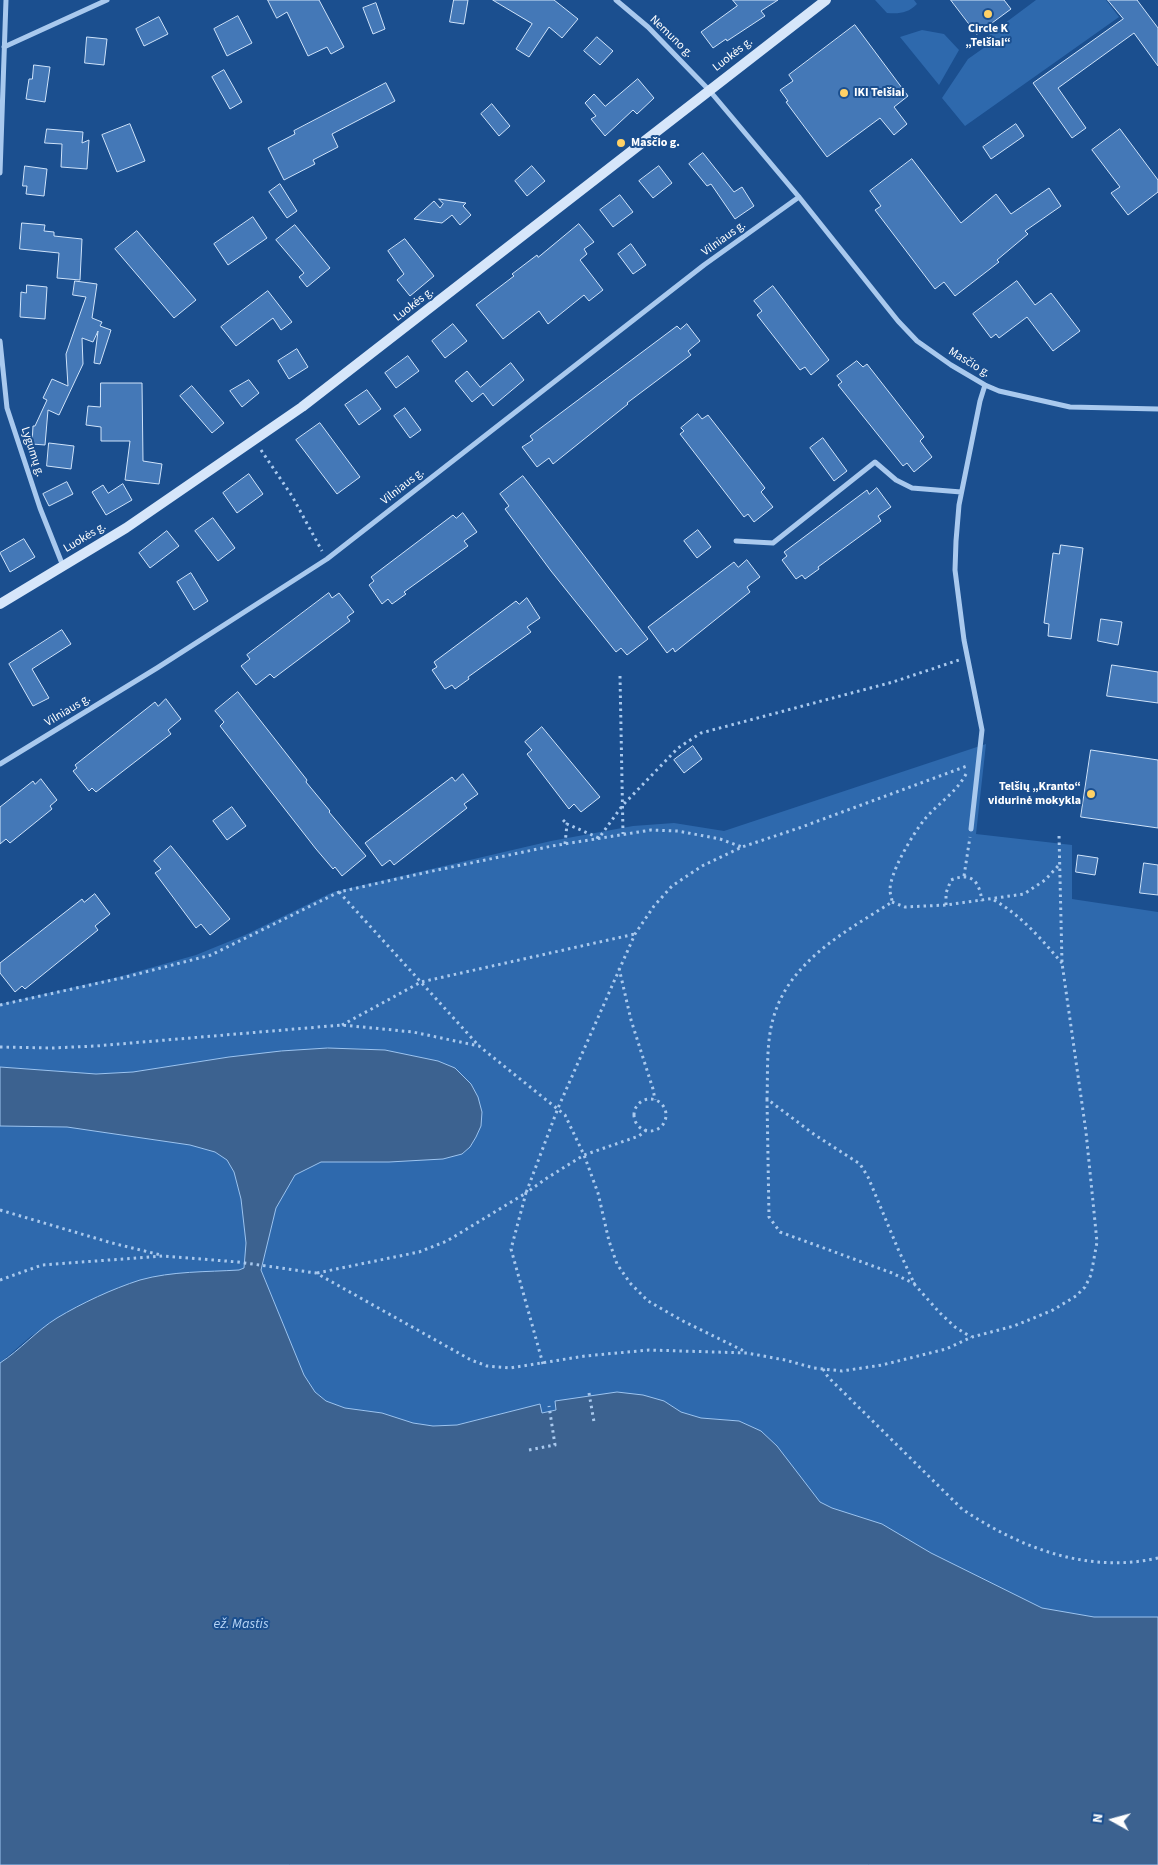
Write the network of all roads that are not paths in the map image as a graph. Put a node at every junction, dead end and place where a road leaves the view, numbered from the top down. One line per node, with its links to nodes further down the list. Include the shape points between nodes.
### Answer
1 (6, 0): 5 (street)
2 (107, 0): 5 (street)
3 (616, 0): 6 (street, Nemuno g.)
4 (826, 0): 6 (main road, Luokės g.)
5 (4, 47): 7 (street)
6 (709, 90): 8 (street, Masčio g.); 14 (main road, Luokės g., via 256,441)
7 (0, 173)
8 (799, 197): 10 (street, Masčio g., via 917,341); 16 (street, Vilniaus g., via 704,265 327,559)
9 (0, 341): 14 (street, Lygumų g., via 8,408 40,508)
10 (984, 385): 11 (street, Masčio g., via 1070,408); 12 (street)
11 (1158, 409)
12 (961, 492): 13 (street, via 912,488 896,480 875,462 773,543); 17 (street, via 956,570 967,657 982,730)
13 (736, 542)
14 (63, 566): 15 (main road, Luokės g.)
15 (0, 604)
16 (0, 764)
17 (971, 829)

